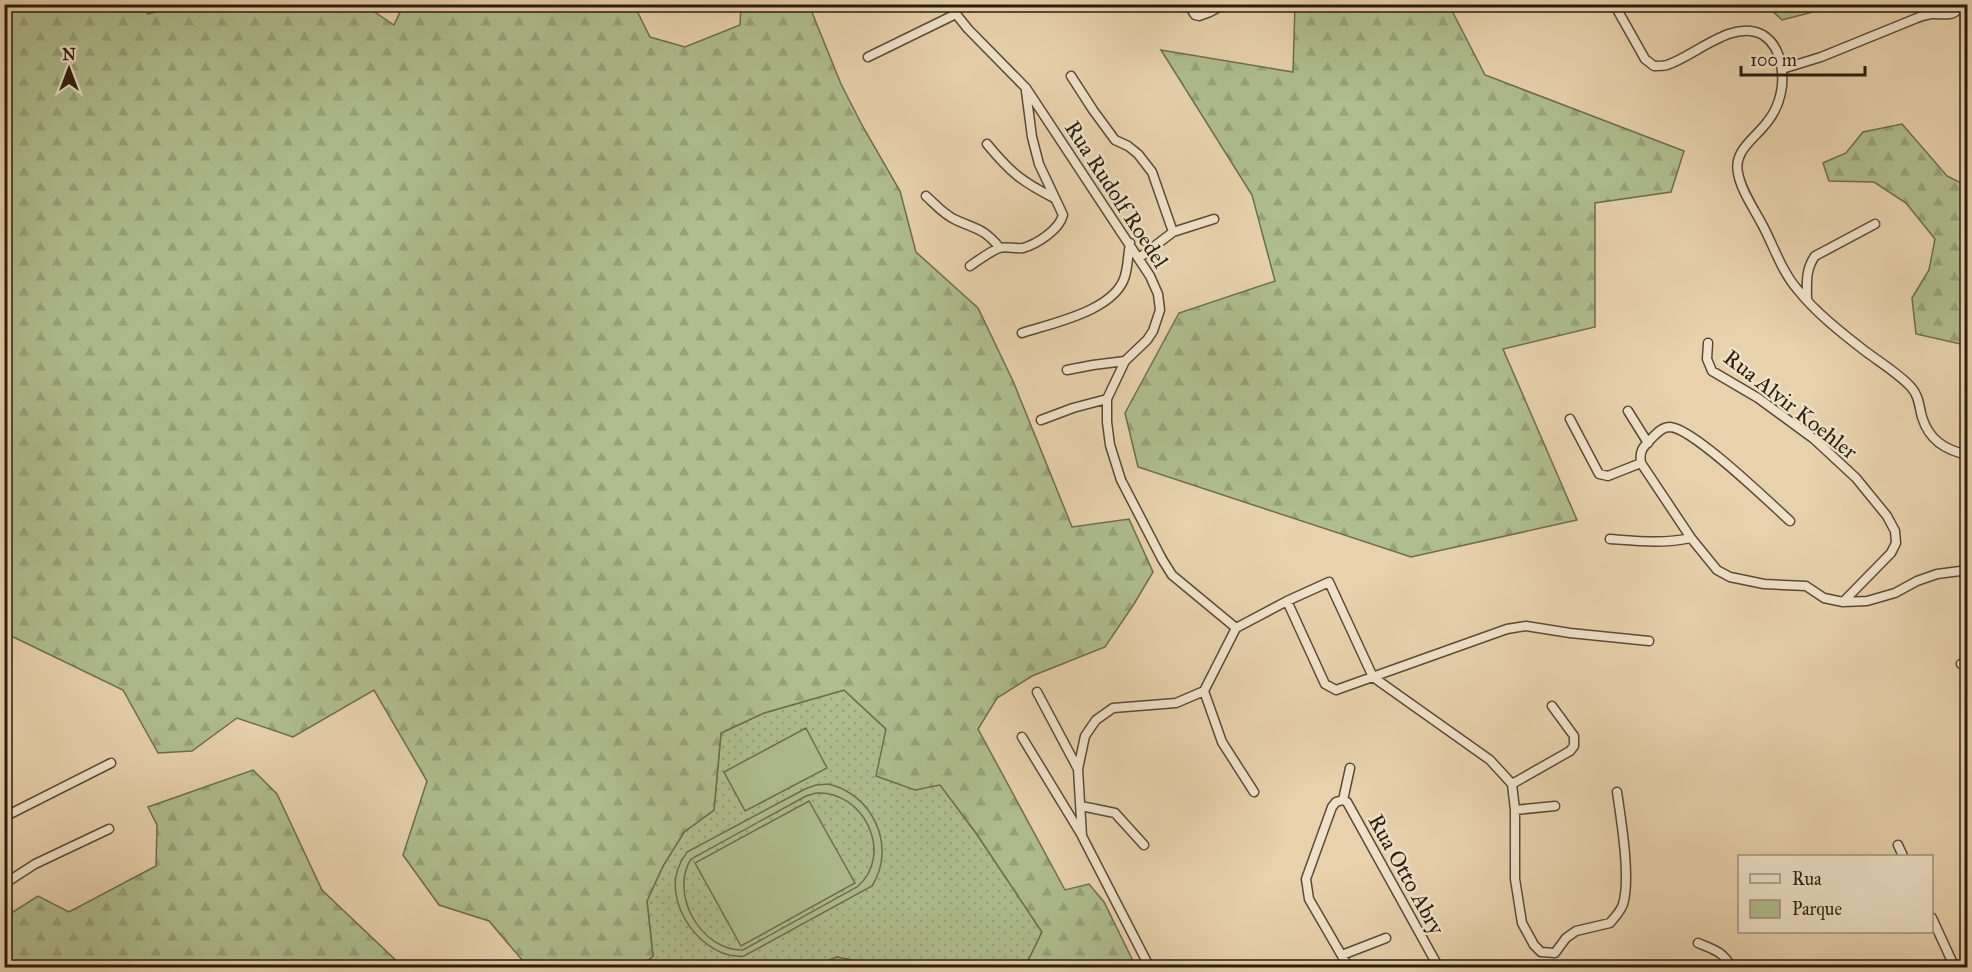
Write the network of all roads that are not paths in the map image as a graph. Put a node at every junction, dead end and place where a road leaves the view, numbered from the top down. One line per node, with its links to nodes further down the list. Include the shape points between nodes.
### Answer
1 (1188, 4): 2 (street, via 1199,16)
2 (1224, 4)
3 (1614, 4): 7 (street, via 1645,59 1653,66 1667,64 1744,30 1762,35 1774,44)
4 (1961, 4): 7 (street, via 1954,14 1917,18)
5 (955, 9): 6 (street); 9 (street, Rua Rudolf Roedel, via 974,36)
6 (868, 57)
7 (1782, 69): 20 (street, via 1775,110 1743,150 1737,161 1738,175 1788,276)
8 (1071, 76): 15 (street, via 1115,140 1138,154 1152,172)
9 (1026, 88): 12 (street, via 1032,137); 16 (street, Rua Rudolf Roedel)
10 (987, 144): 12 (street, via 1025,183)
11 (926, 196): 17 (street, via 955,220 988,234)
12 (1054, 198): 17 (street, via 1063,215 1057,226 1033,244)
13 (1214, 219): 15 (street)
14 (1875, 224): 20 (street, via 1815,256 1809,264)
15 (1173, 232): 18 (street)
16 (1130, 243): 18 (street, Rua Rudolf Roedel); 21 (street, via 1125,276 1110,298 1088,311)
17 (1000, 248): 19 (street)
18 (1139, 258): 23 (street, Rua Rudolf Roedel, via 1158,294 1160,310 1147,340)
19 (970, 266)
20 (1807, 300): 30 (street, via 1902,378 1918,397 1929,432 1939,445)
21 (1022, 333)
22 (1708, 343): 37 (street, Rua Alvir Koehler, via 1707,359 1713,371 1758,398 1814,440 1856,478 1895,531 1896,543 1891,553)
23 (1125, 361): 24 (street); 25 (street, Rua Rudolf Roedel)
24 (1067, 370)
25 (1107, 399): 28 (street); 38 (street, Rua Rudolf Roedel, via 1110,445 1121,480 1162,559 1172,575)
26 (1628, 411): 29 (street)
27 (1570, 419): 31 (street, via 1599,474 1608,476)
28 (1041, 420)
29 (1648, 443): 31 (street, via 1642,447); 32 (street, via 1659,430 1675,428 1711,451)
30 (1968, 455)
31 (1641, 463): 34 (street)
32 (1790, 521)
33 (1610, 538): 34 (street)
34 (1690, 538): 37 (street, via 1717,570 1730,577 1806,586 1824,598)
35 (1968, 570): 37 (street, via 1937,574 1867,601)
36 (1287, 601): 38 (street); 40 (street, via 1325,684 1336,690); 40 (street, via 1329,582)
37 (1843, 602)
38 (1236, 628): 41 (street)
39 (1649, 641): 40 (street, via 1526,626 1507,629)
40 (1372, 677): 48 (street, via 1490,760)
41 (1204, 691): 47 (street, via 1176,703 1113,708 1096,720 1085,736); 49 (street, via 1222,741)
42 (1037, 692): 47 (street)
43 (1552, 706): 48 (street, via 1574,736 1574,746)
44 (1022, 737): 57 (street)
45 (111, 763): 55 (street)
46 (1350, 768): 51 (street)
47 (1078, 770): 52 (street)
48 (1512, 784): 54 (street)
49 (1254, 792)
50 (1617, 792): 54 (street, via 1623,828 1623,905 1610,923 1576,931 1555,953 1541,952 1522,923 1515,879)
51 (1342, 800): 65 (street, via 1332,807 1306,879 1309,899); 68 (street, Rua Otto Abry, via 1347,802)
52 (1081, 806): 57 (street); 58 (street, via 1115,813)
53 (1555, 806): 54 (street)
54 (1515, 810)
55 (4, 817)
56 (109, 829): 61 (street, via 35,864)
57 (1082, 836): 66 (street)
58 (1144, 845)
59 (1898, 845): 60 (street)
60 (1903, 855)
61 (4, 884)
62 (1933, 920): 70 (street)
63 (1386, 938): 65 (street)
64 (1698, 943): 69 (street, via 1721,953)
65 (1342, 955): 67 (street)
66 (1150, 968)
67 (1349, 968)
68 (1439, 968)
69 (1731, 968)
70 (1954, 968)

